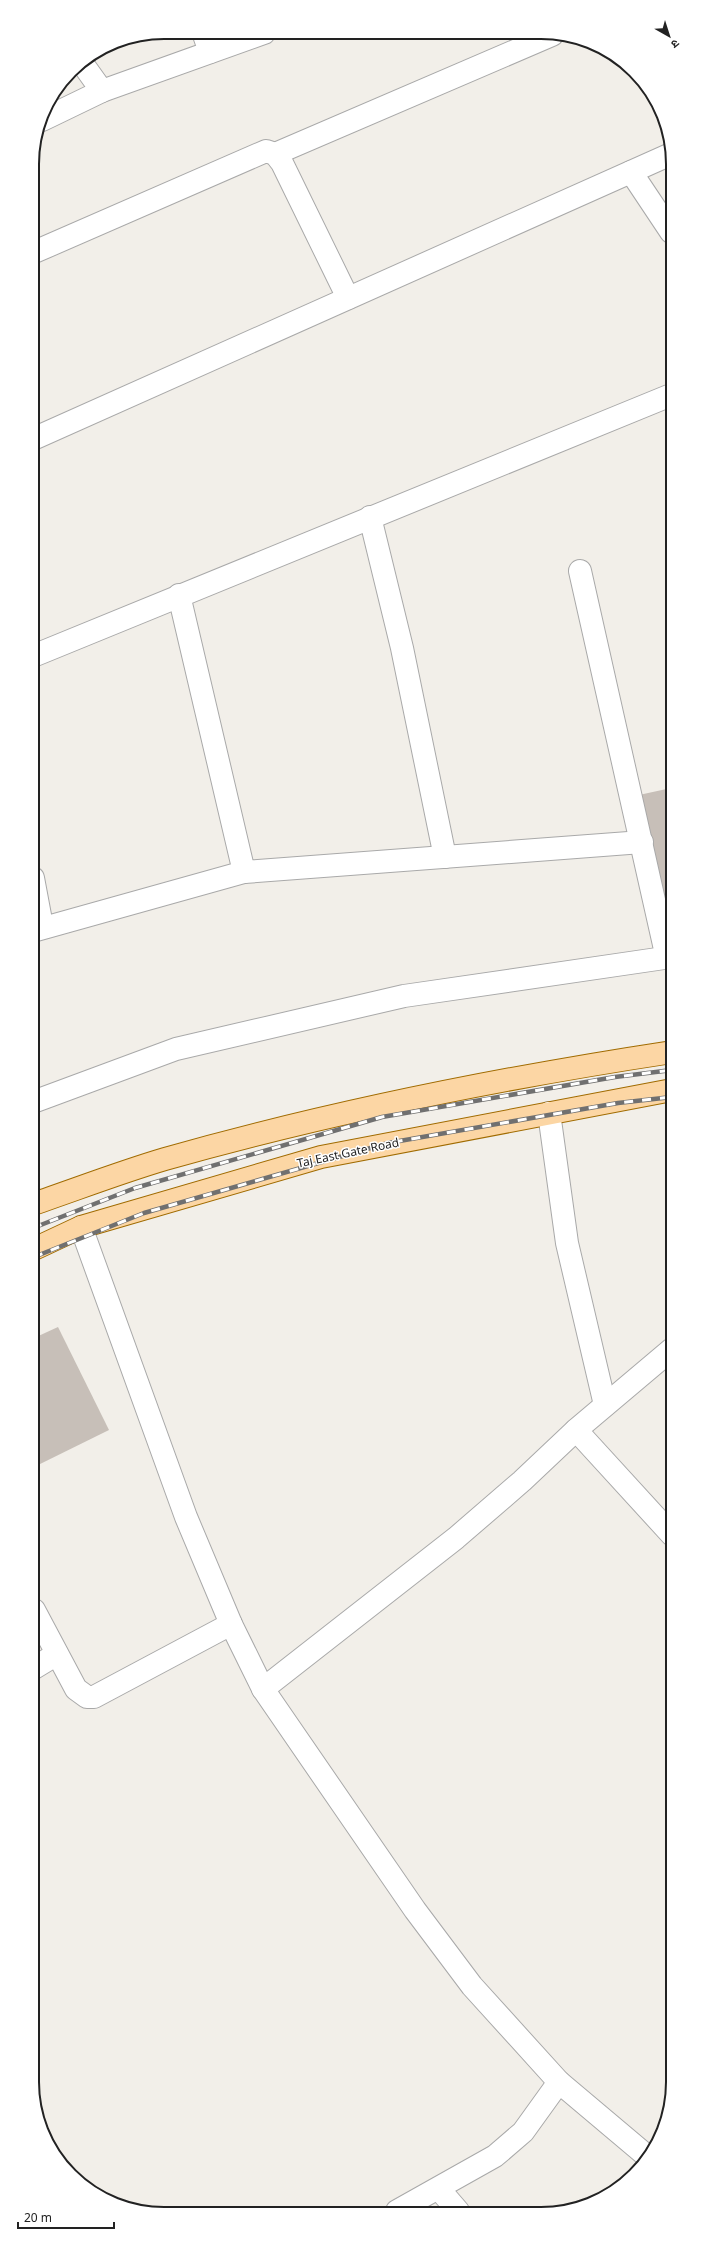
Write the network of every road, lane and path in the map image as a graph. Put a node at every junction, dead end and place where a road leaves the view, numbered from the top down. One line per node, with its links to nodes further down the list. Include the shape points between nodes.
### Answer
1 (225, 39): 3 (street)
2 (540, 39): 7 (street)
3 (206, 42): 5 (street)
4 (85, 67): 5 (street)
5 (102, 91): 6 (street)
6 (49, 117)
7 (275, 154): 11 (street, via 266,151 257,154); 12 (street, via 282,163)
8 (666, 156): 9 (street)
9 (631, 172): 10 (street); 12 (street)
10 (666, 224)
11 (39, 250)
12 (348, 298): 14 (street)
13 (666, 396): 15 (street)
14 (39, 436)
15 (370, 517): 17 (street); 20 (street, via 402,648)
16 (580, 571): 19 (street)
17 (179, 595): 18 (street); 21 (street)
18 (39, 653)
19 (642, 842): 20 (street); 23 (street)
20 (445, 857): 21 (street)
21 (244, 872): 22 (street)
22 (39, 928)
23 (666, 945)
24 (666, 958): 27 (street, via 404,996 176,1049)
25 (666, 1053): 29 (main road, via 542,1072 292,1125 163,1160)
26 (666, 1091): 28 (main road, Taj East Gate Road)
27 (39, 1100)
28 (549, 1113): 30 (main road, Taj East Gate Road, via 321,1157); 33 (street, via 567,1243)
29 (39, 1202)
30 (81, 1228): 31 (main road, Taj East Gate Road); 37 (street, via 186,1517)
31 (39, 1247)
32 (666, 1354): 33 (street)
33 (605, 1405): 34 (street)
34 (576, 1430): 35 (street); 40 (street, via 456,1538)
35 (666, 1529)
36 (39, 1620): 38 (street)
37 (230, 1624): 38 (street, via 94,1696 87,1697 76,1689); 40 (street)
38 (57, 1654): 39 (street)
39 (39, 1665)
40 (263, 1689): 41 (street, via 462,1974)
41 (559, 2082): 42 (street); 43 (street, via 542,2108 512,2141 495,2156)
42 (643, 2153)
43 (439, 2189): 44 (street); 45 (street)
44 (406, 2207)
45 (454, 2207)

